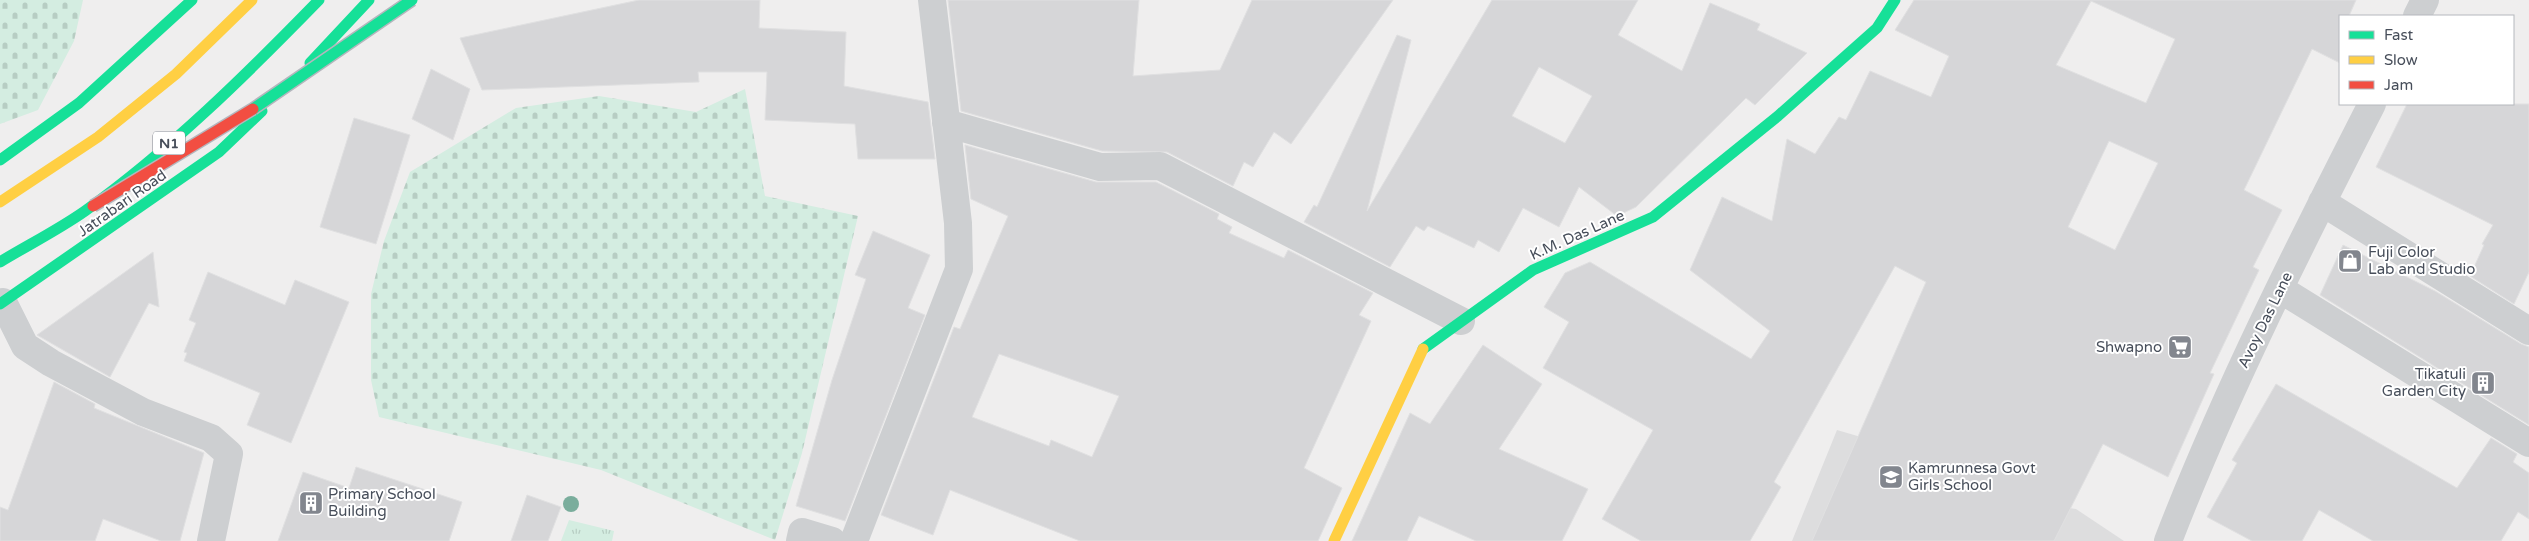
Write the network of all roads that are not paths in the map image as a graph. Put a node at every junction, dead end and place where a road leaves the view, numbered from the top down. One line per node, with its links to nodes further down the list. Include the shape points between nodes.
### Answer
1 (192, 0): 12 (main road, via 79,103)
2 (252, 0): 13 (main road, via 176,74 105,132)
3 (319, 0): 15 (main road, N1, bridge, via 236,83)
4 (369, 0): 18 (main road, Jatrabari Road, via 219,152)
5 (412, 0): 15 (main road, bridge, via 245,115)
6 (932, 0): 11 (street)
7 (1895, 0): 19 (main road, K.M. Das Lane, via 1877,28 1778,116 1653,217 1533,270)
8 (2425, 0): 9 (street)
9 (2418, 15)
10 (2371, 105): 14 (street, Avoy Das Lane)
11 (946, 124): 19 (street, via 1100,167 1160,166); 25 (street, via 958,223 959,269)
12 (0, 160)
13 (0, 202)
14 (2322, 202): 17 (street, Avoy Das Lane); 20 (street)
15 (93, 206): 16 (main road, N1)
16 (0, 262)
17 (2280, 289): 21 (street); 27 (street, Avoy Das Lane, via 2204,448)
18 (1, 303): 22 (street, via 25,346 143,412 211,438 229,454)
19 (1461, 321): 26 (main road, K.M. Das Lane, via 1421,350)
20 (2529, 331)
21 (2529, 443)
22 (212, 541)
23 (800, 541): 24 (street, via 802,532)
24 (832, 541)
25 (854, 541)
26 (1334, 541)
27 (2168, 541)

